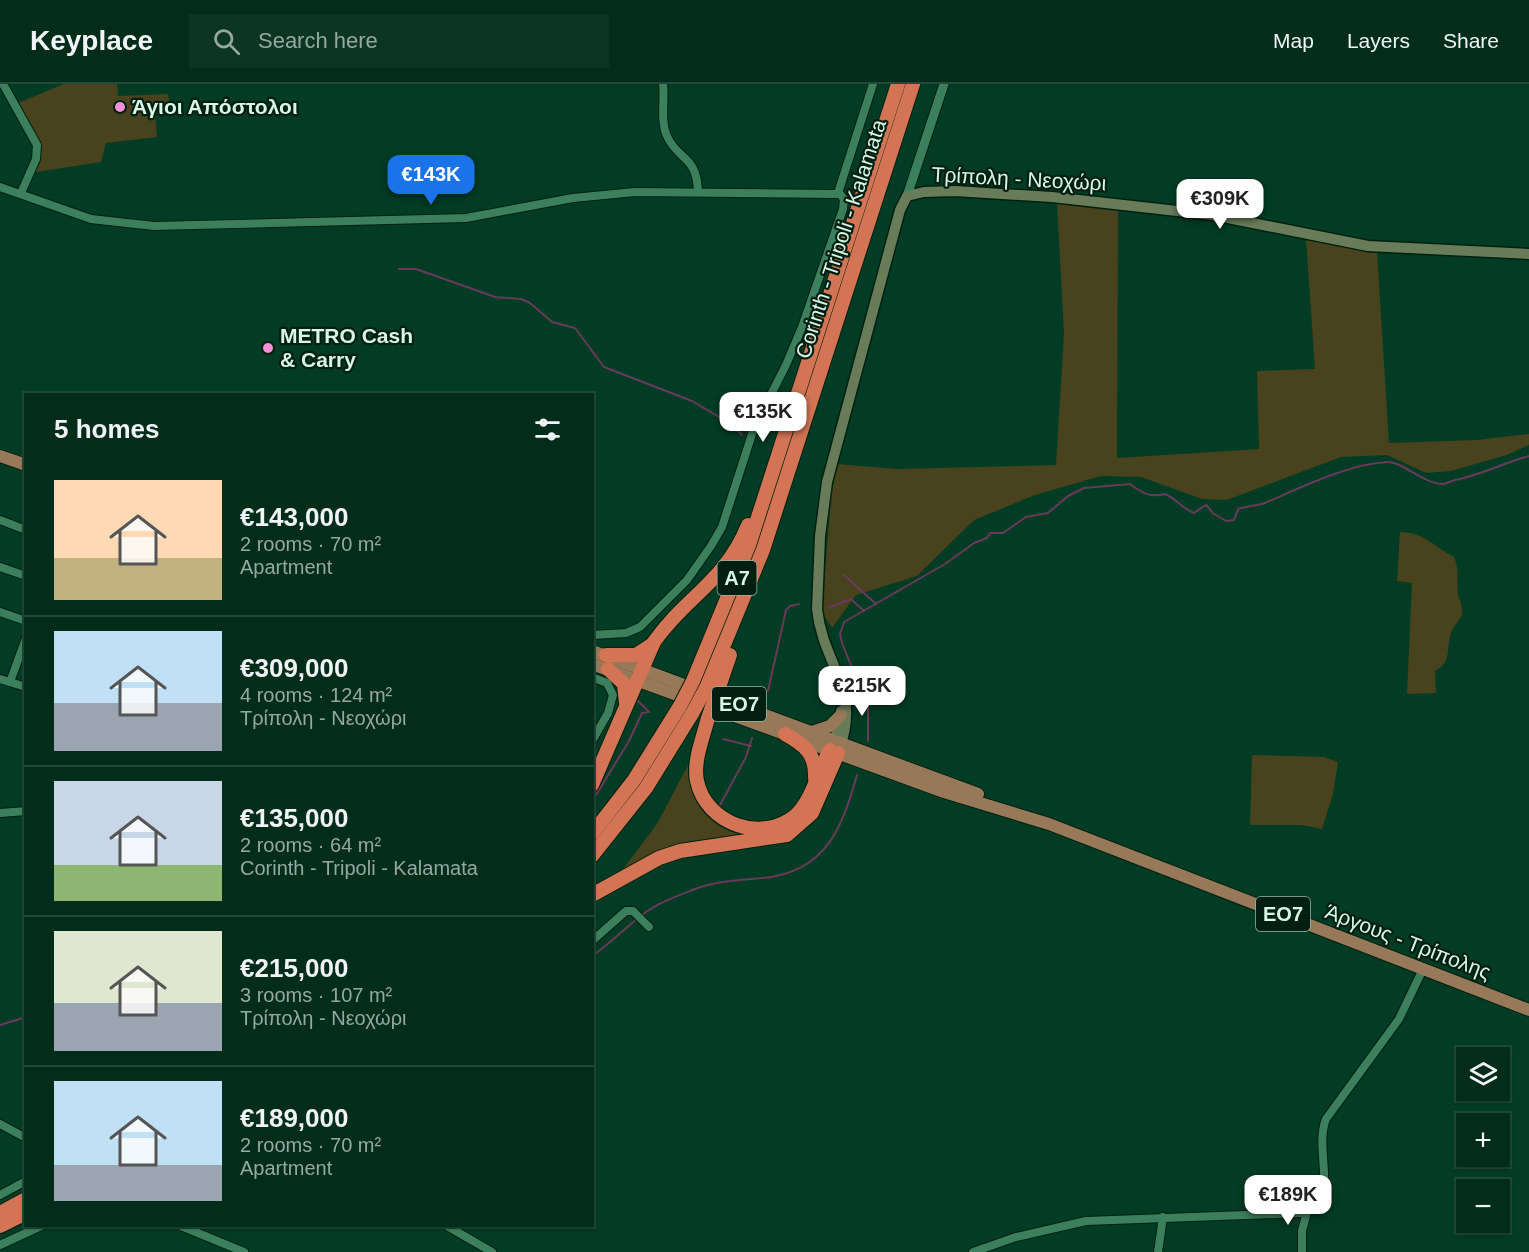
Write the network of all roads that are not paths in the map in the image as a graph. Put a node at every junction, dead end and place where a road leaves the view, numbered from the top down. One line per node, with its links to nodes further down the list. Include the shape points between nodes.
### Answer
1 (3, 84): 9 (street, via 37,145 36,159)
2 (663, 84): 8 (street, via 664,128 670,142 691,162)
3 (873, 84): 10 (street)
4 (898, 84): 17 (highway, Corinth - Tripoli - Kalamata / Α7)
5 (913, 84): 33 (highway, Corinth - Tripoli - Kalamata / Α7, via 750,586)
6 (944, 84): 11 (street)
7 (0, 186): 9 (street)
8 (698, 192): 9 (street, via 602,194 456,218 154,226 91,219); 10 (street)
9 (21, 193)
10 (838, 193): 24 (street, via 844,203 817,284 786,365 754,428 722,527 687,580 640,627 626,633)
11 (907, 196): 12 (main road, Τρίπολη - Νεοχώρι, via 955,191 1052,197 1213,214 1368,246); 34 (main road, Τρίπολη - Νεοχώρι, via 843,417 823,505 817,609)
12 (1529, 254)
13 (0, 447): 14 (main road)
14 (24, 455)
15 (0, 456): 16 (main road)
16 (24, 464)
17 (772, 473): 25 (highway, via 728,563); 45 (highway, Corinth - Tripoli - Kalamata / Α7, bridge, via 731,595 693,681 633,780)
18 (0, 520): 19 (street)
19 (24, 529)
20 (0, 567): 21 (street)
21 (24, 575)
22 (0, 612): 23 (street)
23 (24, 620)
24 (594, 635)
25 (654, 642): 27 (highway, via 636,655); 28 (highway)
26 (24, 644): 31 (street)
27 (602, 659): 28 (main road, Άργους - Τρίπολης / ΕΟ7); 35 (highway, via 624,684)
28 (641, 674): 35 (highway); 37 (main road, Άργους - Τρίπολης / ΕΟ7); 38 (main road, Άργους - Τρίπολης / ΕΟ7)
29 (594, 678): 39 (street, via 607,683 614,695)
30 (0, 679): 31 (street)
31 (10, 682): 32 (street)
32 (24, 686)
33 (712, 688): 42 (highway, bridge, via 697,779 705,801 725,820 753,829 779,825 804,806); 46 (highway, Corinth - Tripoli - Kalamata / Α7, bridge, via 645,788)
34 (843, 691): 36 (main road, Τρίπολη - Νεοχώρι); 40 (main road, Τρίπολη - Νεοχώρι, via 848,711)
35 (625, 708): 41 (highway)
36 (841, 715): 37 (main road, via 830,726); 40 (main road, Τρίπολη - Νεοχώρι)
37 (812, 732): 40 (main road, Άργους - Τρίπολης / ΕΟ7)
38 (786, 734): 40 (main road, Άργους - Τρίπολης / ΕΟ7); 42 (highway, via 810,751)
39 (594, 738)
40 (836, 747): 42 (highway); 47 (highway, via 812,813 796,830 766,840 680,851 659,858); 50 (main road, Άργους - Τρίπολης / ΕΟ7, via 944,792 1037,820)
41 (594, 780)
42 (815, 781)
43 (24, 811): 44 (street)
44 (0, 813)
45 (594, 831)
46 (594, 853)
47 (594, 894)
48 (645, 924): 49 (street, via 633,911 626,911)
49 (594, 939)
50 (1423, 969): 51 (main road, Άργους - Τρίπολης / ΕΟ7); 58 (street, via 1399,1018 1326,1119 1321,1143 1324,1194 1317,1207)
51 (1529, 1010)
52 (0, 1124): 53 (street)
53 (24, 1137)
54 (24, 1181): 55 (street)
55 (0, 1195)
56 (24, 1201): 57 (highway)
57 (0, 1212)
58 (1307, 1212): 60 (street); 71 (street)
59 (24, 1214): 61 (highway)
60 (1163, 1217): 69 (street, via 1071,1224); 70 (street)
61 (0, 1226)
62 (38, 1227): 65 (street)
63 (183, 1227): 67 (street)
64 (449, 1227): 68 (street)
65 (3, 1243): 66 (street)
66 (0, 1250)
67 (244, 1252)
68 (492, 1252)
69 (973, 1252)
70 (1158, 1252)
71 (1302, 1252)

